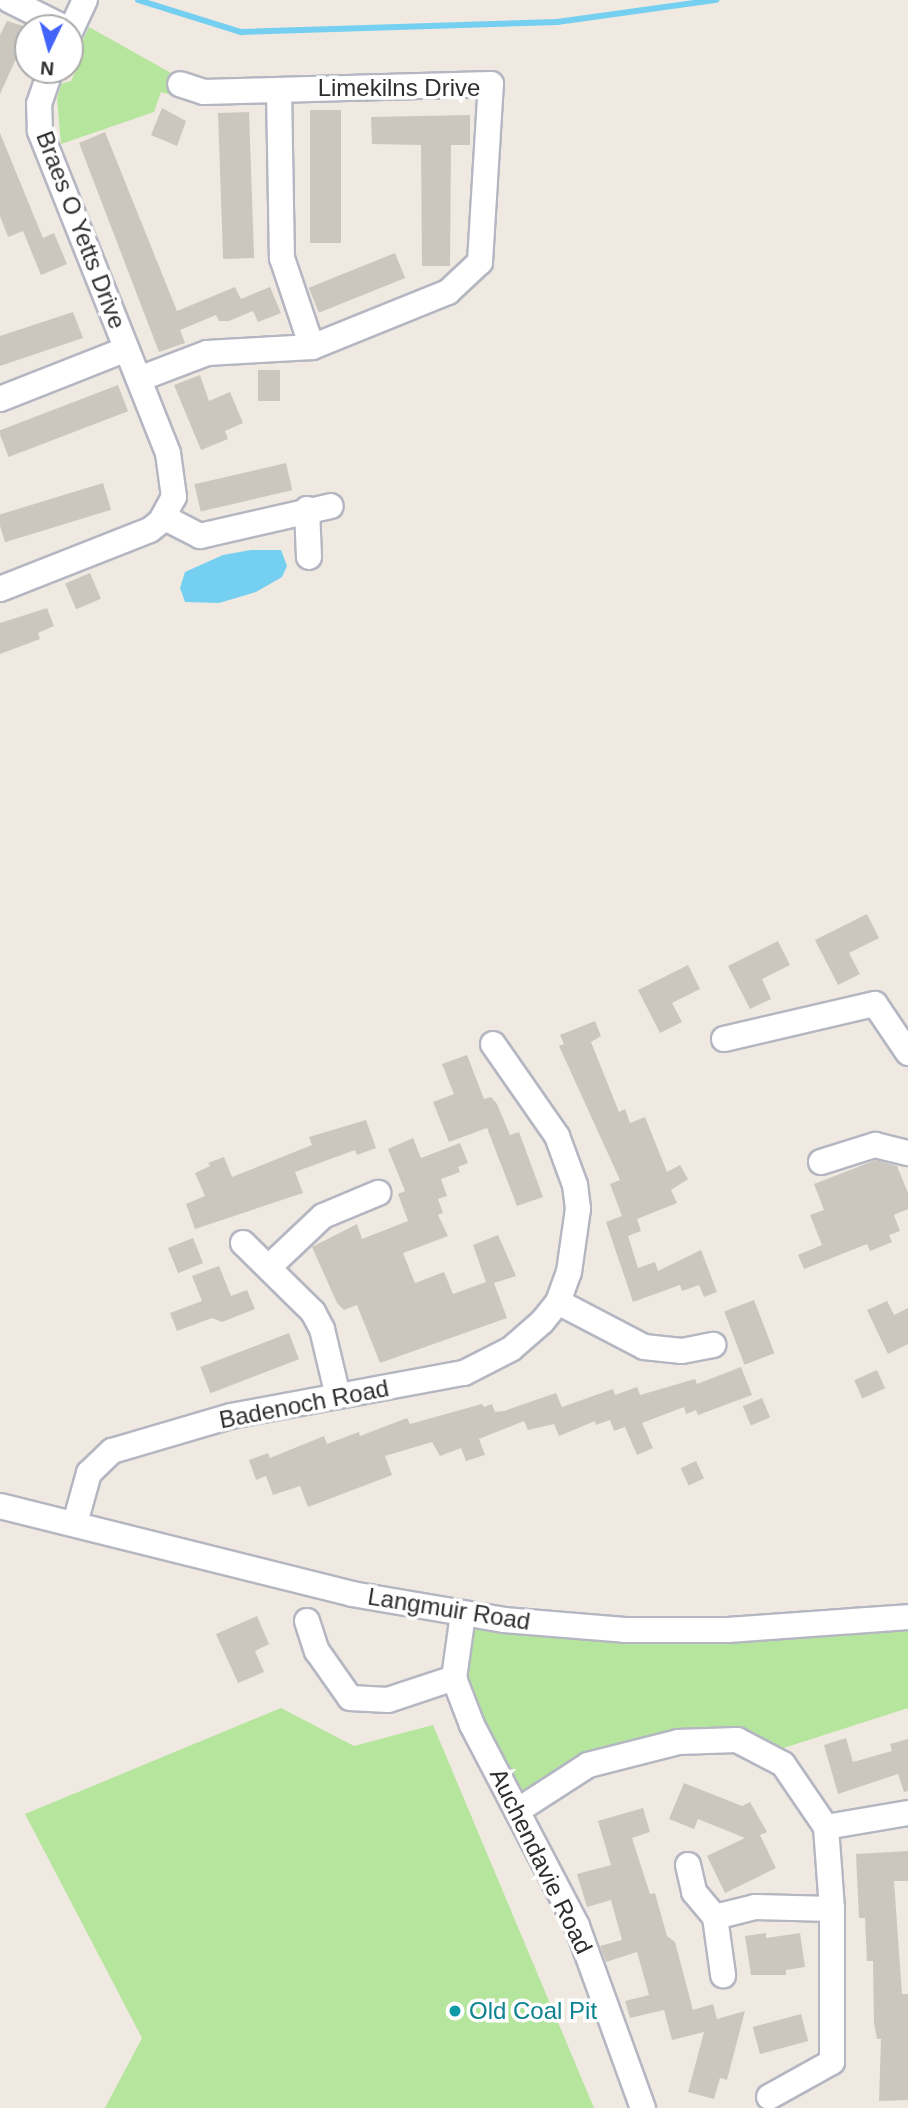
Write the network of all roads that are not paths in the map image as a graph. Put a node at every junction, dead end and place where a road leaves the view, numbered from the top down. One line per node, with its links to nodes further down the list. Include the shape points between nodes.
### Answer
1 (9, 0): 2 (street)
2 (37, 14)
3 (46, 84): 7 (street, Braes O Yetts Drive, via 39,103 40,131)
4 (180, 84): 5 (street, Limekilns Drive, via 204,92)
5 (279, 90): 6 (street, via 282,258); 6 (street, Limekilns Drive, via 491,84 480,262 448,292)
6 (312, 347): 8 (street, Limekilns Drive, via 207,353)
7 (127, 349): 8 (street, Braes O Yetts Drive); 9 (street, Braes O Yetts Drive)
8 (139, 379): 10 (street, Braes O Yetts Drive, via 172,470 174,497)
9 (0, 399)
10 (163, 517): 11 (street, via 200,536 319,508); 12 (street, via 150,530)
11 (309, 557)
12 (0, 589)
13 (724, 1039): 15 (street, via 875,1004)
14 (493, 1044): 21 (street, Badenoch Road, via 557,1136 575,1185 576,1242)
15 (908, 1053)
16 (908, 1153): 17 (street, via 875,1145)
17 (821, 1162)
18 (378, 1193): 20 (street, via 323,1216)
19 (243, 1243): 20 (street)
20 (268, 1267): 23 (street, via 299,1295 322,1329)
21 (558, 1303): 22 (street, via 643,1347 682,1351); 23 (street, Badenoch Road, via 526,1338 485,1364 438,1381)
22 (713, 1345)
23 (338, 1396): 25 (street, Badenoch Road, via 231,1416 111,1451 89,1473)
24 (0, 1506): 25 (street, Langmuir Road)
25 (75, 1523): 26 (street, Langmuir Road, via 352,1594)
26 (463, 1614): 27 (street, Langmuir Road, via 625,1630 728,1630); 29 (street, Auchendavie Road)
27 (908, 1617)
28 (307, 1621): 29 (street, via 317,1651 350,1698 388,1700)
29 (454, 1678): 30 (street, Auchendavie Road, via 472,1725)
30 (517, 1811): 32 (street, via 588,1765 678,1742 737,1740 783,1764); 38 (street, Auchendavie Road, via 577,1926)
31 (908, 1813): 32 (street)
32 (826, 1827): 34 (street)
33 (688, 1865): 35 (street, via 694,1892)
34 (832, 1909): 35 (street, via 755,1908); 37 (street, via 832,2063)
35 (715, 1917): 36 (street)
36 (723, 1975)
37 (769, 2097)
38 (643, 2108)

